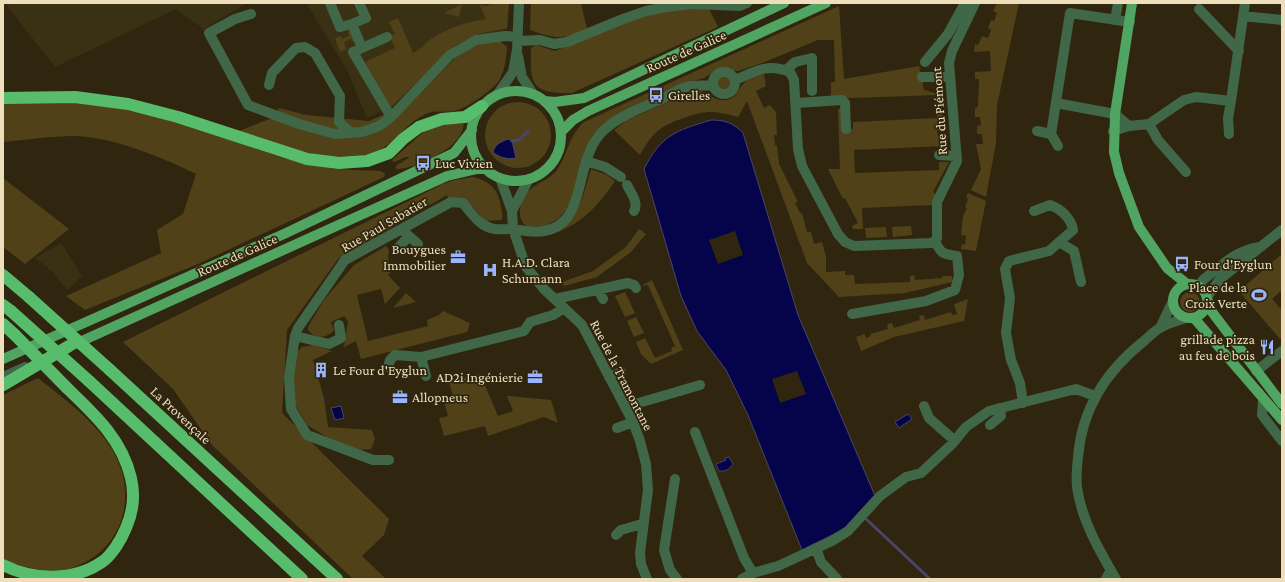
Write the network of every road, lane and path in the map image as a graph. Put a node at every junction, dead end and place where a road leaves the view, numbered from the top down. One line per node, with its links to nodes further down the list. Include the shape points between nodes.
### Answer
1 (330, 3): 18 (street, via 340,27)
2 (360, 3): 18 (street, via 366,18)
3 (520, 3): 20 (street)
4 (747, 3): 20 (street, via 740,6 691,4 652,10 567,42 554,44 540,40)
5 (784, 3): 34 (main road, Route de Galice, via 584,98)
6 (826, 3): 47 (main road, Route de Galice, via 588,111 573,120)
7 (965, 3): 23 (street, via 948,34)
8 (975, 3): 26 (street, Rue du Piémont, via 952,51 949,63)
9 (1118, 3): 15 (street)
10 (1132, 3): 17 (main road)
11 (1245, 3): 14 (street)
12 (1199, 9): 22 (street)
13 (251, 14): 46 (street, via 235,19 209,33 248,105 335,134)
14 (1243, 16): 16 (street); 22 (street)
15 (1115, 20): 17 (street); 37 (street, via 1070,13)
16 (1282, 20)
17 (1130, 22): 39 (main road)
18 (352, 24): 21 (street)
19 (387, 37): 21 (street)
20 (518, 43): 31 (street, via 522,77); 32 (street, via 513,72); 40 (street, via 505,36 476,40 450,55)
21 (362, 48): 40 (street, via 353,52)
22 (1239, 51): 35 (street)
23 (925, 62)
24 (786, 70): 27 (street, via 764,68); 30 (street, via 795,62 812,58); 36 (street, via 794,80)
25 (922, 77): 26 (street)
26 (950, 77): 53 (street, Rue du Piémont)
27 (735, 80): 29 (street, via 728,73 721,73 715,77); 29 (street, via 734,87 727,94 719,93)
28 (269, 85): 46 (street, via 272,73 296,48 305,47 315,53 340,96 339,122)
29 (714, 85): 54 (street, via 686,87 615,122 601,133 588,152)
30 (812, 91)
31 (533, 94): 32 (main road, via 509,91); 34 (main road)
32 (497, 95): 38 (main road)
33 (3, 98): 38 (highway, via 76,97 128,104 178,117 307,159 338,163 367,161 389,153 403,138 419,127 442,119 465,117)
34 (545, 101): 47 (main road, via 552,108)
35 (1231, 101): 41 (street, via 1196,97 1184,100); 50 (street)
36 (796, 103): 43 (street, via 842,100 845,103); 65 (street, via 798,149 802,166 838,234 845,242 854,246)
37 (1056, 103): 39 (street); 49 (street)
38 (482, 106): 44 (main road)
39 (1115, 114): 42 (street); 45 (main road)
40 (391, 117): 46 (street, via 379,126 362,132)
41 (1149, 124): 42 (street); 56 (street, via 1158,140)
42 (1129, 126): 45 (street)
43 (846, 129)
44 (472, 130): 55 (main road, via 475,155); 93 (main road, Route de Galice, via 454,153 284,234)
45 (1113, 131): 70 (main road, via 1119,173 1139,227)
46 (350, 132)
47 (561, 132): 58 (main road, via 560,146 555,158 547,169)
48 (1037, 132): 49 (street)
49 (1051, 134): 51 (street)
50 (1229, 134)
51 (1058, 146)
52 (938, 155): 53 (street)
53 (956, 156): 65 (street, Rue du Piémont, via 957,161 937,202)
54 (586, 161): 60 (street, via 605,166 624,181 636,203); 62 (street, via 572,213 560,224 545,231)
55 (486, 169): 57 (main road); 90 (main road, Route de Galice, via 447,176)
56 (1186, 172)
57 (500, 178): 58 (main road, via 515,181); 59 (street)
58 (529, 179): 59 (street)
59 (512, 211): 62 (street, Rue de la Tramontane)
60 (634, 211)
61 (1034, 211): 66 (street, via 1050,205 1059,208 1072,223 1073,230)
62 (513, 229): 64 (street, Rue Paul Sabatier, via 494,229 482,225 463,203 451,202); 78 (street, Rue de la Tramontane, via 526,266)
63 (1282, 230): 68 (street)
64 (405, 233): 67 (street); 69 (street); 89 (street, Rue Paul Sabatier, via 345,260)
65 (935, 241): 84 (street, via 940,251 957,256 960,275 955,290 926,301)
66 (1059, 242): 73 (street, via 1074,251); 104 (street, via 1049,251 1009,261 1005,270 1010,298 1006,333)
67 (418, 244)
68 (1260, 247): 72 (street); 75 (street, via 1238,253)
69 (398, 248)
70 (1167, 268): 74 (main road); 80 (main road, via 1173,286)
71 (3, 275): 125 (highway, La Provençale, bridge)
72 (1220, 279): 75 (street); 81 (street)
73 (1081, 282)
74 (1187, 284): 75 (main road); 80 (main road, via 1180,286)
75 (1199, 285): 81 (main road, via 1206,292)
76 (636, 288): 77 (street, via 628,283)
77 (598, 289): 78 (street); 79 (street)
78 (555, 299): 83 (street, Rue de la Tramontane)
79 (603, 299)
80 (1173, 299): 85 (main road, via 1176,311); 88 (street)
81 (1207, 299): 85 (main road, via 1206,309 1201,315); 95 (main road, via 1212,312)
82 (7, 308): 124 (highway, bridge, via 89,380)
83 (564, 308): 92 (street, via 553,315 530,322 524,331); 99 (street, Rue de la Tramontane, via 582,325)
84 (852, 314)
85 (1190, 318): 88 (street); 103 (main road)
86 (3, 324): 121 (highway, bridge, via 102,422 122,450 133,491 131,517 121,540 102,562 77,573 51,578 17,572)
87 (339, 325): 89 (street, via 341,338 329,344)
88 (1160, 328): 102 (street, via 1126,356 1102,383)
89 (295, 336): 116 (street, Rue Paul Sabatier, via 290,376 291,409 307,435 373,460)
90 (70, 346): 98 (street, Route de Galice); 100 (highway)
91 (1282, 351): 95 (street)
92 (421, 357): 94 (street, via 395,356 390,360); 97 (street)
93 (3, 359)
94 (388, 367)
95 (1256, 371): 106 (main road)
96 (621, 372): 99 (street)
97 (426, 376)
98 (3, 377)
99 (609, 377): 105 (street, Rue de la Tramontane)
100 (3, 385)
101 (700, 385): 105 (street)
102 (1095, 396): 104 (street, via 1076,389); 123 (street, via 1081,434 1077,486 1083,512)
103 (1264, 400): 109 (main road); 115 (street, via 1262,415)
104 (1023, 403): 108 (street)
105 (620, 404): 110 (street, Rue de la Tramontane)
106 (1282, 404)
107 (924, 406): 114 (street, via 929,418)
108 (1000, 408): 111 (street, via 1001,416); 114 (street, via 988,411 966,427)
109 (1282, 420)
110 (633, 422): 112 (street); 118 (street, Rue de la Tramontane, via 643,450 648,478 647,502)
111 (990, 425)
112 (617, 428)
113 (695, 432): 122 (street, via 744,558)
114 (955, 441): 120 (street, via 921,473 906,477 877,499 848,530)
115 (1282, 441)
116 (390, 460)
117 (675, 479): 127 (street, via 664,550 670,570)
118 (642, 524): 119 (street, via 622,530); 126 (street, Rue de la Tramontane, via 640,553)
119 (616, 535)
120 (816, 548): 122 (street); 129 (street, via 821,562)
121 (3, 565)
122 (759, 575): 128 (street)
123 (1111, 576)
124 (302, 579)
125 (337, 579)
126 (647, 579)
127 (677, 579)
128 (742, 579)
129 (837, 579)

